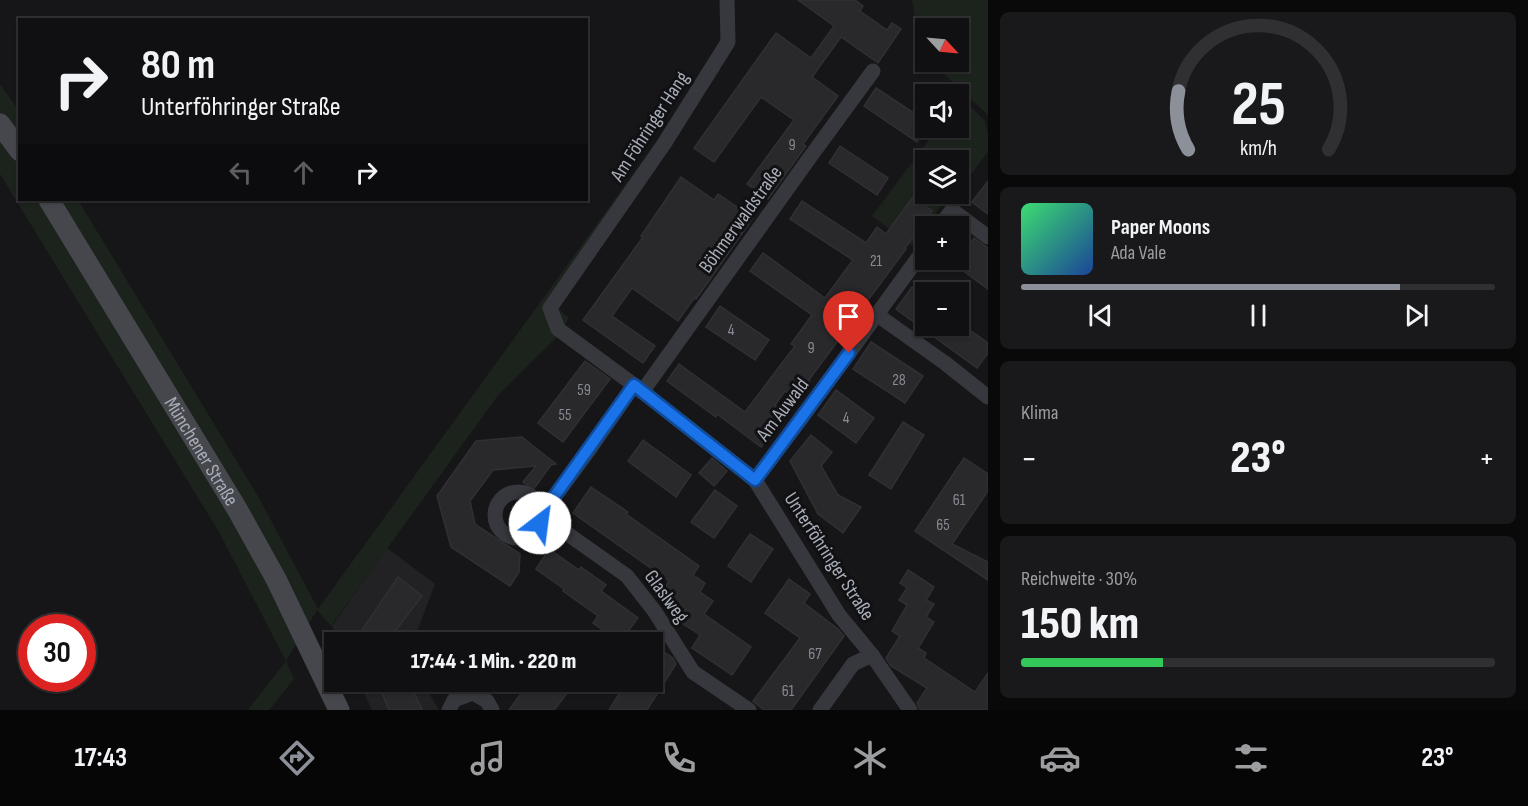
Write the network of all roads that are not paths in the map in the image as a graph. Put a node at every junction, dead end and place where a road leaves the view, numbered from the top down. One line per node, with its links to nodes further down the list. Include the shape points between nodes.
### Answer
1 (727, 0): 12 (street, Am Föhringer Hang, via 728,42 664,144 550,308)
2 (873, 71): 13 (street, Böhmerwaldstraße)
3 (0, 124): 4 (main road)
4 (18, 148)
5 (50, 201): 17 (main road, Münchener Straße, via 237,509 276,579)
6 (948, 216): 7 (street, via 952,210)
7 (960, 216)
8 (969, 223): 9 (street)
9 (988, 237)
10 (915, 261): 11 (street, Am Auwald)
11 (876, 314): 14 (street); 15 (street, Am Auwald)
12 (558, 329): 13 (street, Unterföhringer Straße)
13 (638, 389): 15 (street, Unterföhringer Straße); 20 (street, Glaslweg, via 541,515 627,576 693,672)
14 (988, 397)
15 (755, 480): 16 (street, Unterföhringer Straße, via 839,615)
16 (872, 655): 21 (street, via 854,664); 22 (street, Unterföhringer Straße)
17 (339, 710)
18 (449, 710): 19 (street, via 454,700 473,693 487,701)
19 (492, 710)
20 (749, 710)
21 (820, 710)
22 (910, 710)

